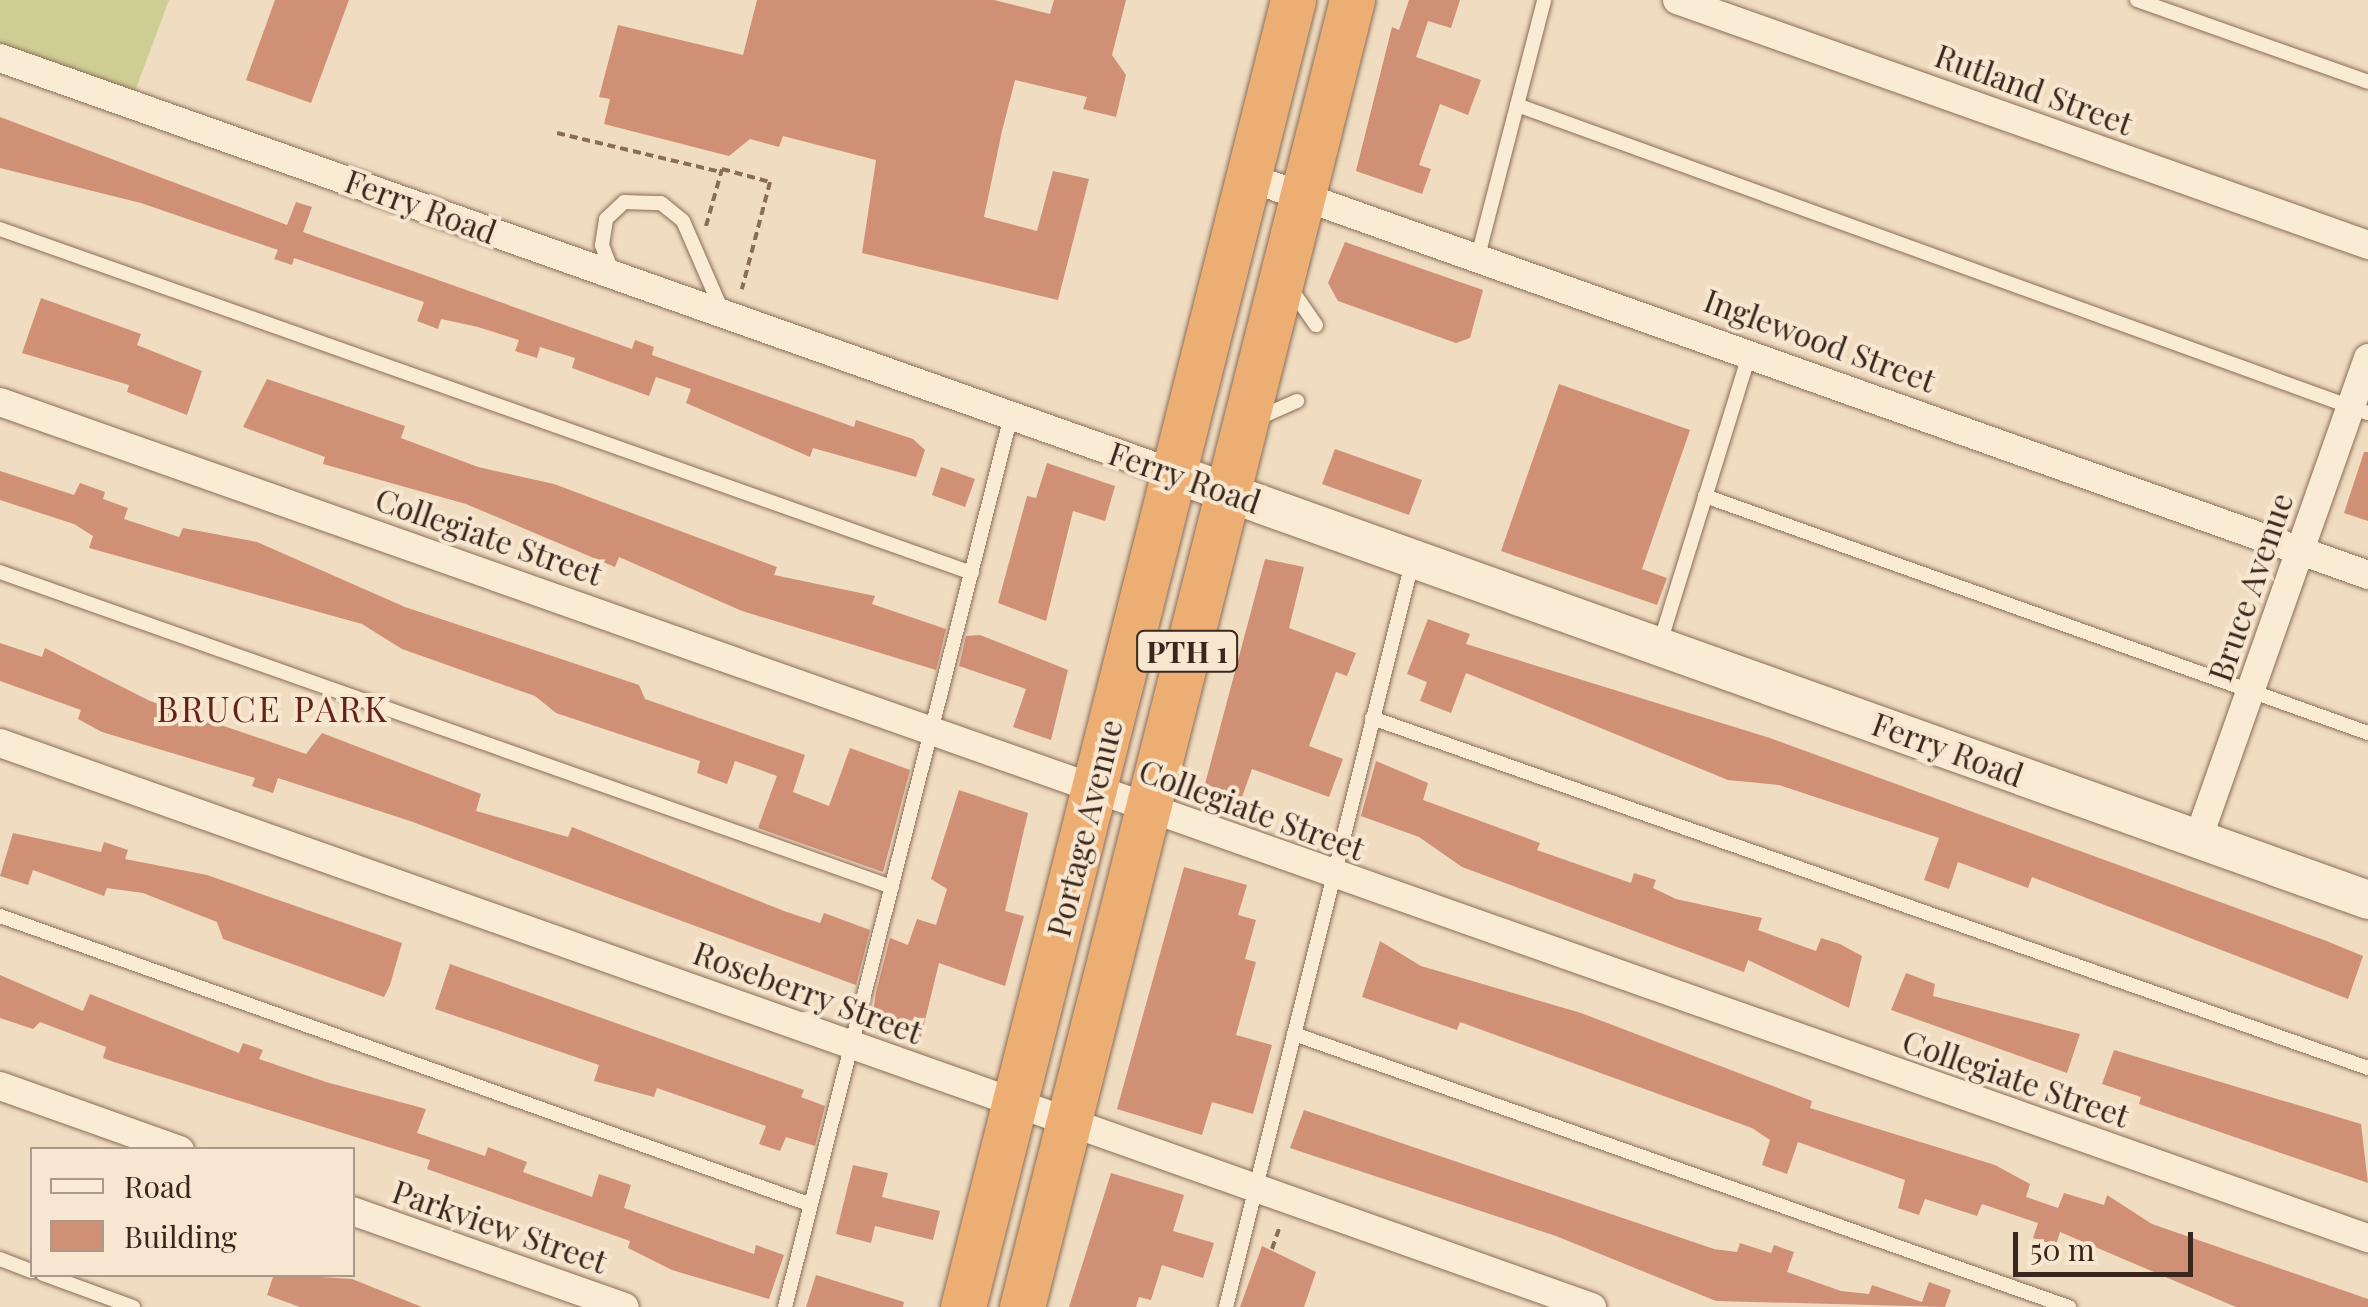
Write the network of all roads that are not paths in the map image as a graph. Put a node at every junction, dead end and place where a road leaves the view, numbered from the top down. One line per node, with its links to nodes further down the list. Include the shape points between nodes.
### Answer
1 (1293, 0): 9 (highway, Portage Avenue / PTH 1)
2 (1352, 0): 10 (highway, Portage Avenue / PTH 1)
3 (1544, 0): 8 (lane)
4 (1677, 0): 12 (street, Rutland Street)
5 (2137, 0): 7 (lane)
6 (0, 58): 14 (street, Ferry Road)
7 (2368, 82)
8 (1517, 105): 13 (lane); 22 (lane)
9 (1248, 176): 10 (street, Inglewood Street); 25 (highway, Portage Avenue / PTH 1)
10 (1302, 194): 13 (street, Inglewood Street); 15 (highway, Portage Avenue / PTH 1)
11 (0, 229): 31 (lane)
12 (2368, 245)
13 (1478, 256): 18 (street, Inglewood Street)
14 (613, 274): 16 (street, Ferry Road); 16 (lane, via 602,233 624,202 662,203 689,235)
15 (1281, 275): 17 (lane); 24 (highway, Portage Avenue / PTH 1)
16 (723, 314): 23 (street, Ferry Road)
17 (1316, 325)
18 (1750, 352): 27 (lane); 28 (street, Inglewood Street)
19 (2368, 358): 22 (street, Bruce Avenue)
20 (1297, 401): 24 (lane)
21 (0, 402): 36 (street, Collegiate Street)
22 (2359, 410): 28 (street, Bruce Avenue)
23 (1011, 416): 25 (street, Ferry Road); 31 (lane)
24 (1242, 427): 26 (highway, Portage Avenue / PTH 1)
25 (1173, 474): 26 (main road, Ferry Road); 39 (highway, Portage Avenue / PTH 1)
26 (1226, 492): 29 (main road, Ferry Road); 40 (highway, Portage Avenue / PTH 1)
27 (1705, 496): 33 (lane); 34 (lane)
28 (2301, 548): 32 (street, Inglewood Street); 34 (street, Bruce Avenue)
29 (1413, 558): 33 (main road, Ferry Road); 35 (lane)
30 (0, 572): 43 (lane)
31 (972, 573): 36 (lane)
32 (2368, 574)
33 (1658, 646): 41 (main road, Ferry Road)
34 (2250, 691): 37 (lane); 41 (street, Bruce Avenue)
35 (1372, 718): 42 (lane); 48 (lane)
36 (935, 730): 39 (street, Collegiate Street); 43 (lane)
37 (2368, 733)
38 (0, 743): 47 (street, Roseberry Street)
39 (1095, 788): 40 (street, Collegiate Street); 50 (highway, Portage Avenue / PTH 1)
40 (1148, 810): 42 (street, Collegiate Street); 51 (highway, Portage Avenue / PTH 1)
41 (2198, 838): 44 (main road, Ferry Road)
42 (1333, 876): 46 (lane); 56 (street, Collegiate Street)
43 (892, 887): 47 (lane)
44 (2368, 900)
45 (0, 916): 54 (lane)
46 (1294, 1034): 53 (lane); 67 (lane)
47 (855, 1046): 50 (street, Roseberry Street); 54 (lane)
48 (2368, 1068)
49 (0, 1086): 52 (street)
50 (1015, 1102): 51 (street, Roseberry Street); 63 (highway, Portage Avenue / PTH 1)
51 (1068, 1121): 53 (street, Roseberry Street); 64 (highway, Portage Avenue / PTH 1)
52 (172, 1147)
53 (1256, 1188): 65 (lane); 66 (street, Roseberry Street)
54 (810, 1204): 62 (lane)
55 (355, 1212): 61 (street, Parkview Street)
56 (2368, 1238)
57 (0, 1259): 58 (lane)
58 (30, 1270)
59 (51, 1277): 60 (lane)
60 (134, 1307)
61 (625, 1307)
62 (784, 1307)
63 (963, 1307)
64 (1022, 1307)
65 (1226, 1307)
66 (1592, 1307)
67 (2069, 1307)

